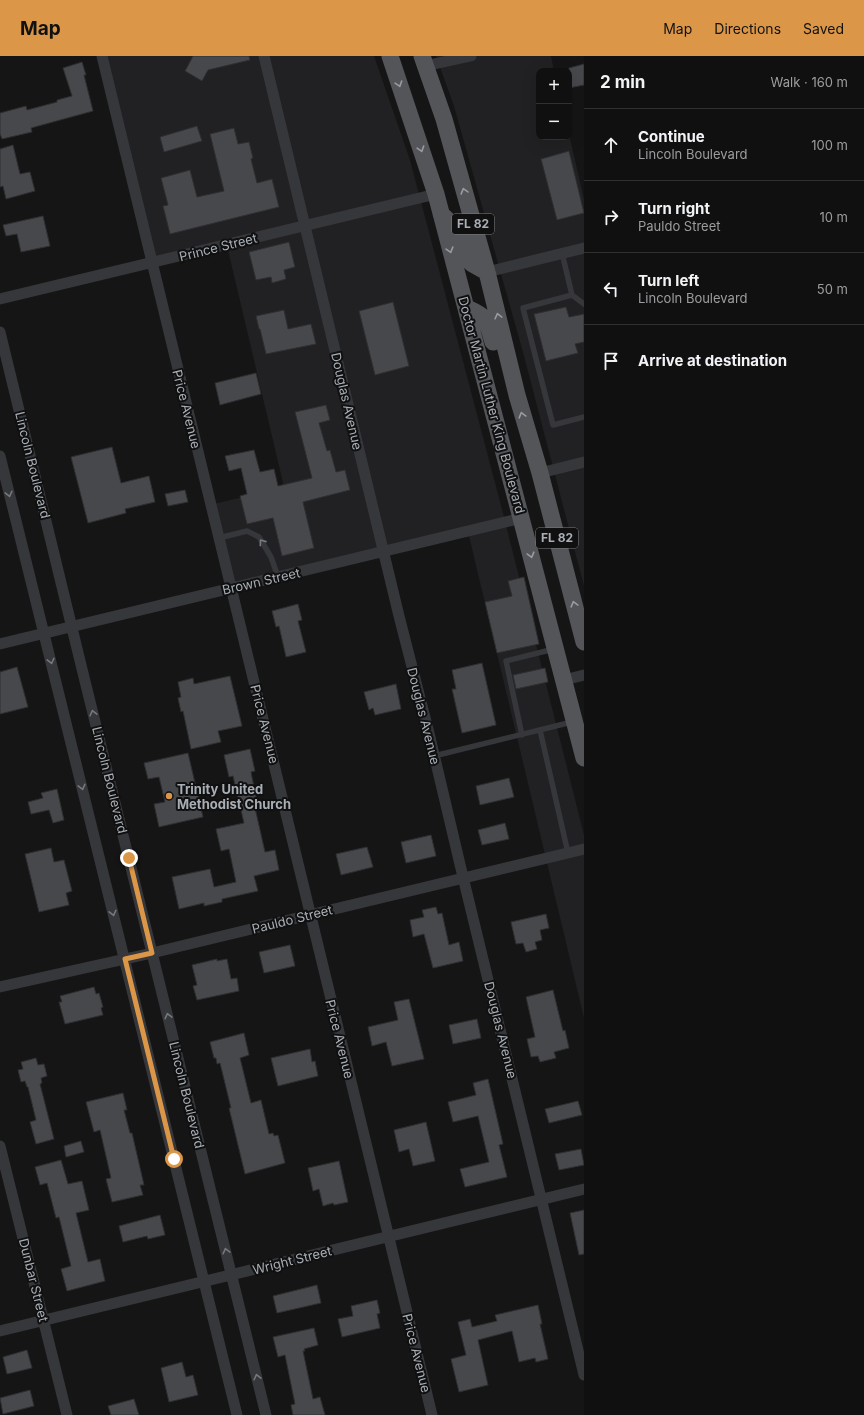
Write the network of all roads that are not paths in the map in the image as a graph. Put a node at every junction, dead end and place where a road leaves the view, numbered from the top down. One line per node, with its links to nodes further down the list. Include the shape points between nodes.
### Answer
1 (102, 56): 11 (street, Price Avenue)
2 (264, 56): 8 (street, Douglas Avenue)
3 (390, 56): 6 (main road, Doctor Martin Luther King Boulevard / FL 82, one-way to 6)
4 (471, 56): 5 (street)
5 (424, 61): 12 (main road, Doctor Martin Luther King Boulevard / FL 82, one-way to 5, via 444,119)
6 (436, 194): 7 (main road, Doctor Martin Luther King Boulevard / FL 82); 8 (street, Prince Street)
7 (440, 212): 12 (main road, via 460,232 471,263); 16 (main road, Doctor Martin Luther King Boulevard / FL 82, one-way to 16)
8 (305, 226): 11 (street, Prince Street); 25 (street, Douglas Avenue)
9 (584, 248): 10 (street)
10 (562, 253): 12 (street); 13 (lane)
11 (151, 263): 14 (street, Prince Street); 24 (street, Price Avenue)
12 (487, 272): 18 (main road, Doctor Martin Luther King Boulevard / FL 82, one-way to 12)
13 (572, 295): 15 (lane); 19 (lane, via 523,308 553,425)
14 (0, 300)
15 (584, 304)
16 (467, 308): 18 (main road, via 482,315 486,320 505,384); 23 (main road, Doctor Martin Luther King Boulevard / FL 82)
17 (0, 332): 28 (street, Lincoln Boulevard)
18 (517, 395): 22 (main road, Doctor Martin Luther King Boulevard / FL 82, one-way to 18)
19 (584, 417)
20 (0, 456): 29 (street, one-way to 29)
21 (584, 462): 22 (street)
22 (540, 473): 30 (main road, Doctor Martin Luther King Boulevard / FL 82, one-way to 22)
23 (522, 518): 25 (street, Brown Street); 32 (main road, Doctor Martin Luther King Boulevard / FL 82, one-way to 32)
24 (219, 538): 26 (lane, one-way to 24, via 271,557 259,537 247,531); 27 (street, Price Avenue)
25 (383, 552): 26 (street, Brown Street); 38 (street, Douglas Avenue)
26 (278, 577): 27 (street, Brown Street)
27 (231, 588): 28 (street, Brown Street); 43 (street, Price Avenue)
28 (72, 626): 29 (street, Brown Street); 44 (street, Lincoln Boulevard, one-way to 28)
29 (44, 633): 31 (street, Brown Street); 45 (street, one-way to 45)
30 (584, 642)
31 (0, 644)
32 (556, 648): 34 (main road, Doctor Martin Luther King Boulevard / FL 82); 37 (lane, via 506,662)
33 (584, 675): 34 (street)
34 (564, 680): 35 (main road, Doctor Martin Luther King Boulevard / FL 82)
35 (575, 721): 36 (lane); 39 (main road, Doctor Martin Luther King Boulevard / FL 82)
36 (540, 730): 37 (lane); 41 (lane)
37 (522, 734): 38 (lane)
38 (434, 756): 42 (street, Douglas Avenue)
39 (584, 758)
40 (584, 849): 41 (street, Pauldo Street)
41 (568, 853): 42 (street, Pauldo Street)
42 (463, 877): 43 (street, Pauldo Street); 49 (street, Douglas Avenue)
43 (310, 915): 44 (street, Pauldo Street); 50 (street, Price Avenue)
44 (152, 953): 45 (street, Pauldo Street); 51 (street, Lincoln Boulevard, one-way to 44)
45 (125, 959): 46 (street, Pauldo Street); 52 (street)
46 (0, 987)
47 (0, 1146): 53 (street, Dunbar Street)
48 (584, 1189): 49 (street, Wright Street)
49 (541, 1200): 50 (street, Wright Street); 55 (street, Douglas Avenue)
50 (389, 1237): 51 (street, Wright Street); 59 (street, Price Avenue)
51 (231, 1275): 52 (street, Wright Street); 58 (street, Lincoln Boulevard, one-way to 51)
52 (204, 1282): 53 (street, Wright Street); 57 (street)
53 (43, 1320): 54 (street, Wright Street); 56 (street, Dunbar Street)
54 (0, 1331)
55 (584, 1375)
56 (67, 1415)
57 (237, 1415)
58 (266, 1415)
59 (432, 1415)

